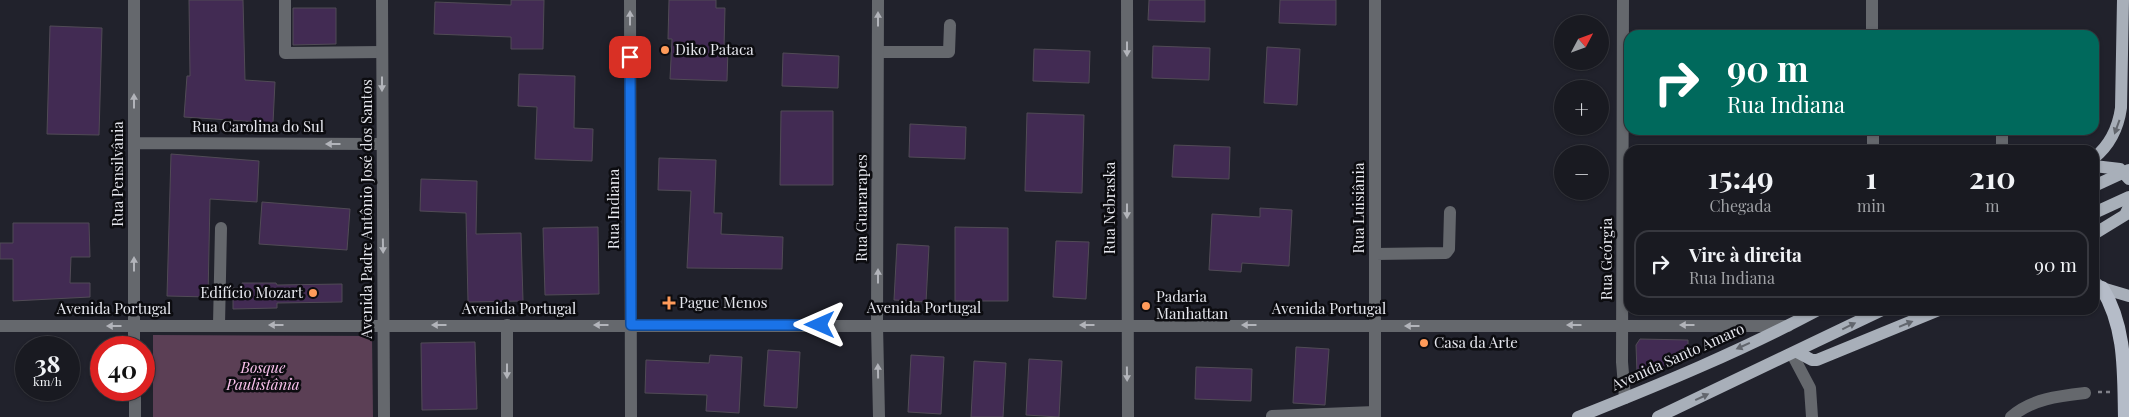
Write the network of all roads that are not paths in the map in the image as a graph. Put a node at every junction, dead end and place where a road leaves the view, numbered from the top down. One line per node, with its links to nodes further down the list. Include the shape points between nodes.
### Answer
1 (134, 0): 16 (street, Rua Pensilvânia, one-way to 1)
2 (285, 0): 14 (street, via 285,52)
3 (382, 0): 14 (street, Avenida Padre Antônio José dos Santos)
4 (630, 0): 39 (street, Rua Indiana, one-way to 4)
5 (878, 0): 15 (street, Rua Guararapes, one-way to 5)
6 (1127, 0): 41 (street, Rua Nebraska, one-way to 41)
7 (1375, 0): 29 (street, Rua Luisiânia)
8 (1623, 0): 42 (street, Rua Geórgia)
9 (1872, 0): 12 (street)
10 (2123, 0): 13 (main road)
11 (950, 25): 15 (street, via 949,52)
12 (1872, 30)
13 (2126, 41): 18 (main road, one-way to 18, via 2120,74 2119,125 2112,139)
14 (382, 52): 17 (street, Avenida Padre Antônio José dos Santos, one-way to 17)
15 (878, 52): 40 (street, Rua Guararapes, one-way to 15)
16 (134, 142): 17 (street, Rua Carolina do Sul, one-way to 16); 44 (street, Rua Pensilvânia, one-way to 16)
17 (382, 144): 37 (street, Avenida Padre Antônio José dos Santos, one-way to 37)
18 (2099, 153)
19 (2099, 167): 21 (main road, via 2120,169)
20 (2129, 170): 22 (main road, bridge)
21 (2129, 179)
22 (2099, 184)
23 (2129, 197): 25 (main road)
24 (2129, 207): 28 (main road, via 2125,216)
25 (2099, 211)
26 (1450, 212): 29 (street, via 1449,250 1446,253)
27 (221, 228): 36 (street)
28 (2099, 231)
29 (1375, 254): 45 (street, Rua Luisiânia)
30 (2099, 285): 32 (main road)
31 (2099, 286): 64 (highway, via 2117,316)
32 (2129, 296)
33 (1809, 315): 46 (main road, Avenida Santo Amaro)
34 (1872, 315): 48 (main road, one-way to 34)
35 (1927, 315): 48 (main road, one-way to 35, via 1815,360)
36 (219, 325): 37 (street, Avenida Portugal, one-way to 36); 44 (street, Avenida Portugal)
37 (384, 325): 38 (street, Avenida Portugal, one-way to 37); 55 (street, Avenida Padre Antônio José dos Santos)
38 (507, 325): 39 (street, Avenida Portugal, one-way to 38); 56 (street, one-way to 56)
39 (631, 325): 40 (street, Avenida Portugal); 57 (street, Rua Indiana)
40 (877, 325): 41 (street, Avenida Portugal, one-way to 40); 58 (street, Rua Guararapes, one-way to 40)
41 (1126, 325): 45 (street, Avenida Portugal, one-way to 41); 59 (street, Rua Nebraska, one-way to 59)
42 (1623, 325): 45 (street, Avenida Portugal, one-way to 45); 46 (street, Avenida Portugal, one-way to 42); 50 (street, Rua Geórgia, via 1622,362)
43 (0, 326): 44 (street, Avenida Portugal, one-way to 43)
44 (134, 326): 47 (street, Rua Pensilvânia)
45 (1375, 326): 52 (street, Rua Luisiânia)
46 (1788, 326): 50 (main road, Avenida Santo Amaro, one-way to 50)
47 (134, 336)
48 (1794, 353): 61 (main road, one-way to 48); 62 (street, via 1810,388)
49 (2085, 393): 63 (street, via 2051,396)
50 (1626, 398): 60 (main road, Avenida Santo Amaro)
51 (135, 401): 54 (street)
52 (1375, 414): 53 (street)
53 (1272, 416)
54 (135, 417)
55 (384, 417)
56 (507, 417)
57 (631, 417)
58 (880, 417)
59 (1128, 417)
60 (1578, 417)
61 (1658, 417)
62 (1812, 417)
63 (2011, 417)
64 (2125, 417)

